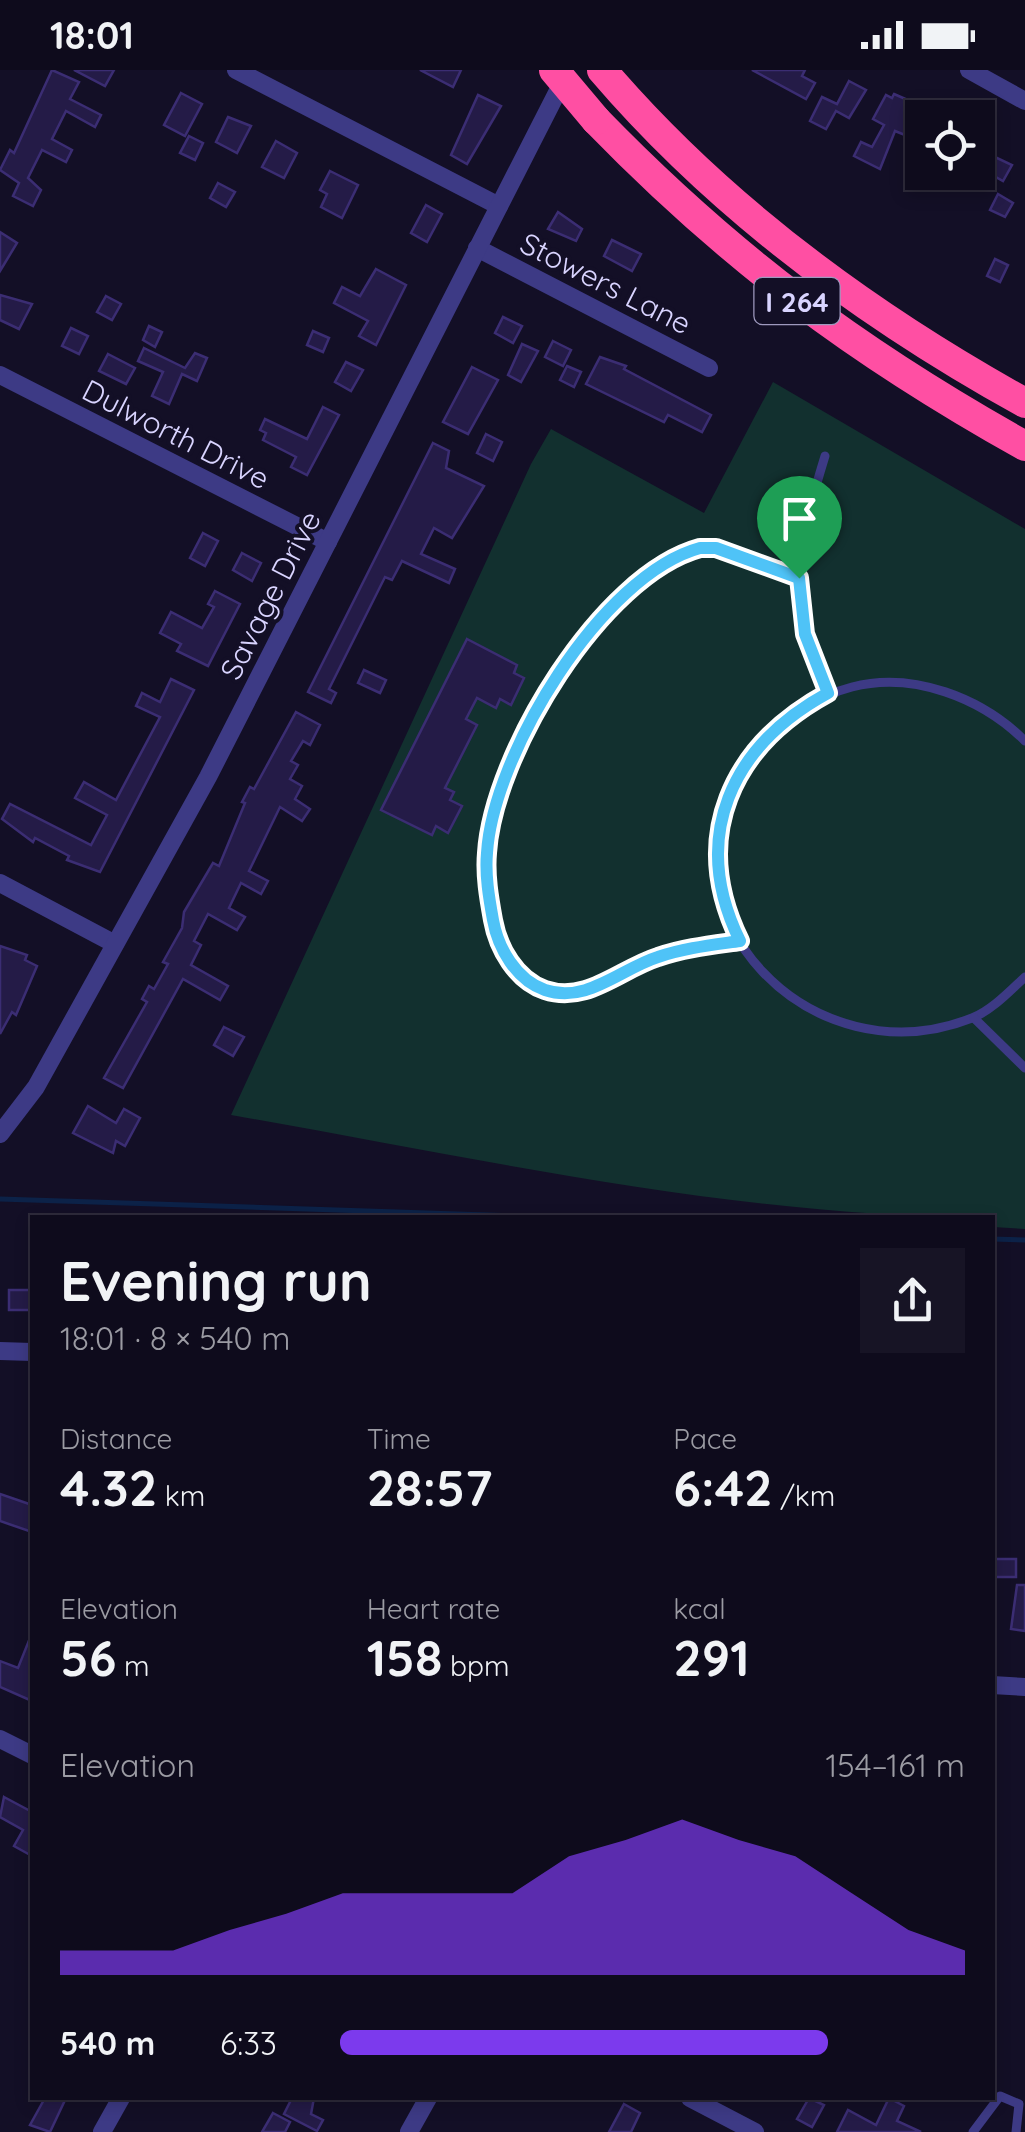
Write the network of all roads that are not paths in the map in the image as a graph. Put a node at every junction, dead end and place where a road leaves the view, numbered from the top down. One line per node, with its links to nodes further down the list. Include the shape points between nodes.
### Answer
1 (236, 70): 7 (street)
2 (554, 70): 12 (highway, I 264, bridge, via 703,227 760,273 886,363)
3 (569, 70): 7 (street, Savage Drive)
4 (969, 70): 6 (street)
5 (608, 76): 11 (highway, I 264, via 692,166 799,258)
6 (1025, 101)
7 (500, 206): 8 (street, Savage Drive)
8 (478, 248): 9 (street, Stowers Lane); 14 (street, Savage Drive)
9 (709, 368)
10 (0, 375): 14 (street, Dulworth Drive)
11 (1025, 403)
12 (1025, 446)
13 (825, 456): 15 (lane, via 803,528)
14 (328, 542): 20 (street, Savage Drive)
15 (799, 578): 16 (lane, via 805,634); 19 (lane, via 700,548 663,564 628,592 582,641 522,740 487,851 496,936 512,966 544,990 589,990 655,958)
16 (828, 693): 17 (lane, via 898,682 939,690 982,706); 19 (lane, via 769,732 737,777 724,810 719,886)
17 (1025, 740)
18 (0, 883): 20 (street)
19 (740, 941): 22 (lane, via 770,982 800,1007 839,1024 895,1033)
20 (116, 944): 24 (street, Savage Drive, via 36,1087)
21 (1025, 976): 22 (lane)
22 (974, 1018): 23 (lane)
23 (1025, 1068)
24 (0, 1134)
25 (0, 1351): 26 (street)
26 (30, 1352)
27 (995, 1685): 28 (street)
28 (1025, 1687)
29 (0, 1740): 30 (street)
30 (30, 1753)
31 (120, 2100): 34 (street)
32 (427, 2100): 35 (street)
33 (700, 2100): 36 (street)
34 (102, 2132)
35 (409, 2132)
36 (755, 2132)
37 (974, 2132): 38 (lane, via 1000,2096 1018,2104)
38 (1016, 2132)

